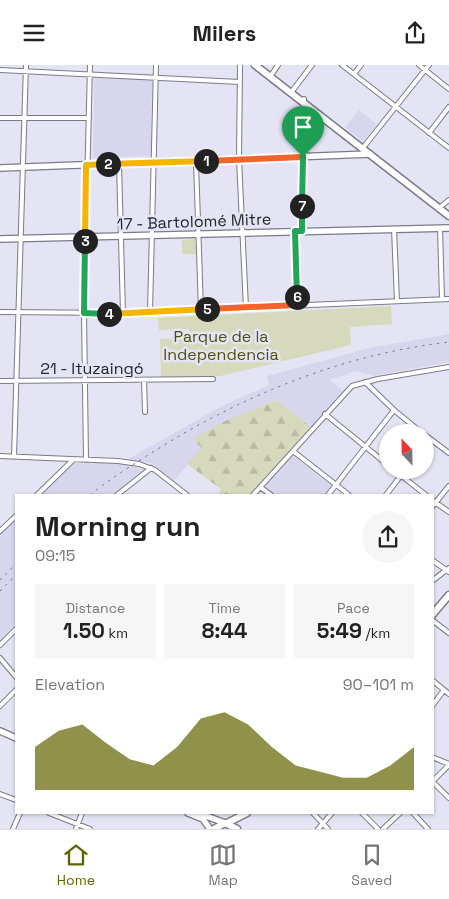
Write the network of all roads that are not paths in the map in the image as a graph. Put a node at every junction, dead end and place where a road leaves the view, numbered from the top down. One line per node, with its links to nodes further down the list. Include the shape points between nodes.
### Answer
1 (26, 65): 15 (street)
2 (90, 65): 16 (street)
3 (156, 65): 19 (street)
4 (240, 65): 20 (street)
5 (256, 65): 23 (main road)
6 (260, 65): 17 (main road)
7 (278, 65): 17 (street)
8 (312, 65): 22 (street)
9 (342, 65): 18 (street)
10 (360, 65): 18 (street)
11 (419, 65): 14 (street)
12 (429, 65): 14 (street)
13 (0, 70): 15 (street)
14 (425, 70): 21 (street); 24 (street)
15 (25, 72): 16 (street); 27 (street)
16 (90, 74): 19 (street); 28 (street)
17 (272, 74): 22 (main road)
18 (354, 74): 24 (street)
19 (156, 77): 20 (street); 35 (street)
20 (240, 82): 33 (street)
21 (449, 89)
22 (293, 90): 23 (main road)
23 (304, 101): 31 (main road); 32 (street)
24 (396, 107): 29 (street); 31 (street)
25 (449, 107): 29 (street)
26 (0, 118): 27 (street)
27 (24, 118): 28 (street); 38 (street)
28 (89, 118): 37 (street)
29 (429, 133): 30 (street)
30 (449, 148)
31 (365, 152): 32 (street); 41 (main road)
32 (303, 157): 33 (street); 48 (street)
33 (239, 159): 34 (street); 49 (street)
34 (196, 162): 35 (street); 50 (street)
35 (153, 163): 36 (street); 51 (street)
36 (119, 164): 37 (street); 52 (street)
37 (86, 165): 38 (street); 53 (street)
38 (23, 167): 39 (street); 55 (street)
39 (0, 168)
40 (449, 200): 41 (street)
41 (440, 207): 42 (main road); 43 (main road)
42 (449, 212)
43 (449, 216)
44 (440, 228): 45 (street, 17 - Bartolomé Mitre); 46 (street, 17 - Bartolomé Mitre); 56 (street)
45 (449, 228)
46 (394, 229): 48 (street, 17 - Bartolomé Mitre); 58 (street)
47 (295, 231): 48 (street, 17 - Bartolomé Mitre); 49 (street, 17 - Bartolomé Mitre); 59 (street)
48 (302, 231)
49 (242, 233): 50 (street, 17 - Bartolomé Mitre); 60 (street)
50 (199, 235): 51 (street, 17 - Bartolomé Mitre); 61 (street)
51 (152, 236): 52 (street, 17 - Bartolomé Mitre); 64 (street)
52 (121, 237): 53 (street, 17 - Bartolomé Mitre); 66 (street)
53 (85, 238): 55 (street, 17 - Bartolomé Mitre); 65 (street)
54 (0, 239): 55 (street, 17 - Bartolomé Mitre)
55 (19, 239): 63 (street)
56 (442, 299): 57 (street); 58 (street)
57 (449, 299)
58 (397, 301): 59 (street)
59 (297, 305): 60 (street)
60 (246, 308): 61 (street)
61 (201, 310): 64 (street)
62 (0, 312): 63 (street)
63 (19, 312): 65 (street); 70 (street)
64 (150, 312): 66 (street)
65 (84, 313): 66 (street); 72 (street)
66 (123, 313)
67 (449, 367): 73 (street)
68 (213, 379): 71 (street, 21 - Ituzaingó)
69 (0, 381): 70 (street, 21 - Ituzaingó)
70 (17, 381): 72 (street, 21 - Ituzaingó); 83 (street)
71 (144, 381): 72 (street, 21 - Ituzaingó); 75 (street)
72 (85, 382): 86 (street)
73 (365, 382): 74 (street); 76 (street, via 349,388)
74 (394, 410): 77 (street); 79 (street)
75 (145, 412)
76 (325, 414): 79 (street); 80 (street)
77 (411, 424)
78 (434, 441): 81 (street)
79 (365, 447): 84 (street); 90 (street)
80 (293, 451): 90 (street); 92 (street)
81 (449, 453)
82 (0, 457): 83 (street)
83 (14, 457): 85 (street)
84 (379, 458)
85 (73, 460): 86 (street); 94 (street)
86 (86, 460): 87 (street, via 125,462)
87 (151, 468): 93 (street); 95 (street)
88 (399, 479): 100 (street)
89 (405, 479): 101 (street)
90 (336, 485): 98 (street); 99 (street)
91 (449, 486): 102 (street)
92 (260, 487): 96 (street); 97 (street)
93 (123, 493)
94 (39, 494)
95 (186, 494)
96 (254, 494)
97 (269, 494)
98 (329, 494)
99 (348, 494)
100 (387, 494)
101 (425, 494)
102 (434, 501): 103 (street)
103 (449, 512)
104 (15, 517): 105 (street)
105 (0, 531)
106 (434, 561): 107 (street)
107 (448, 570): 108 (street)
108 (434, 580)
109 (449, 595): 110 (main road)
110 (434, 613)
111 (434, 622): 113 (street)
112 (15, 630): 114 (street)
113 (449, 633)
114 (0, 645)
115 (0, 658): 116 (street)
116 (15, 676)
117 (434, 682): 118 (street)
118 (444, 690): 120 (street); 121 (street)
119 (15, 691): 122 (street)
120 (449, 694)
121 (434, 703)
122 (0, 706)
123 (0, 733): 124 (street); 125 (street)
124 (15, 739)
125 (15, 742)
126 (434, 758): 127 (street)
127 (449, 764): 128 (street)
128 (434, 780)
129 (434, 782): 131 (street)
130 (0, 794): 132 (street)
131 (449, 798)
132 (15, 800)
133 (20, 814): 148 (street)
134 (52, 814): 147 (street)
135 (82, 814): 147 (street)
136 (195, 814): 151 (street)
137 (196, 814): 146 (street)
138 (244, 814): 146 (main road)
139 (245, 814): 152 (main road)
140 (314, 814): 145 (street)
141 (331, 814): 145 (street)
142 (363, 814): 155 (street)
143 (399, 814): 156 (street)
144 (414, 814): 157 (street)
145 (322, 822): 153 (street); 154 (street)
146 (226, 823): 151 (main road); 152 (main road)
147 (78, 824): 149 (street); 150 (street)
148 (13, 829)
149 (76, 829)
150 (90, 829)
151 (212, 829)
152 (237, 829)
153 (318, 829)
154 (328, 829)
155 (378, 829)
156 (383, 829)
157 (428, 829)

